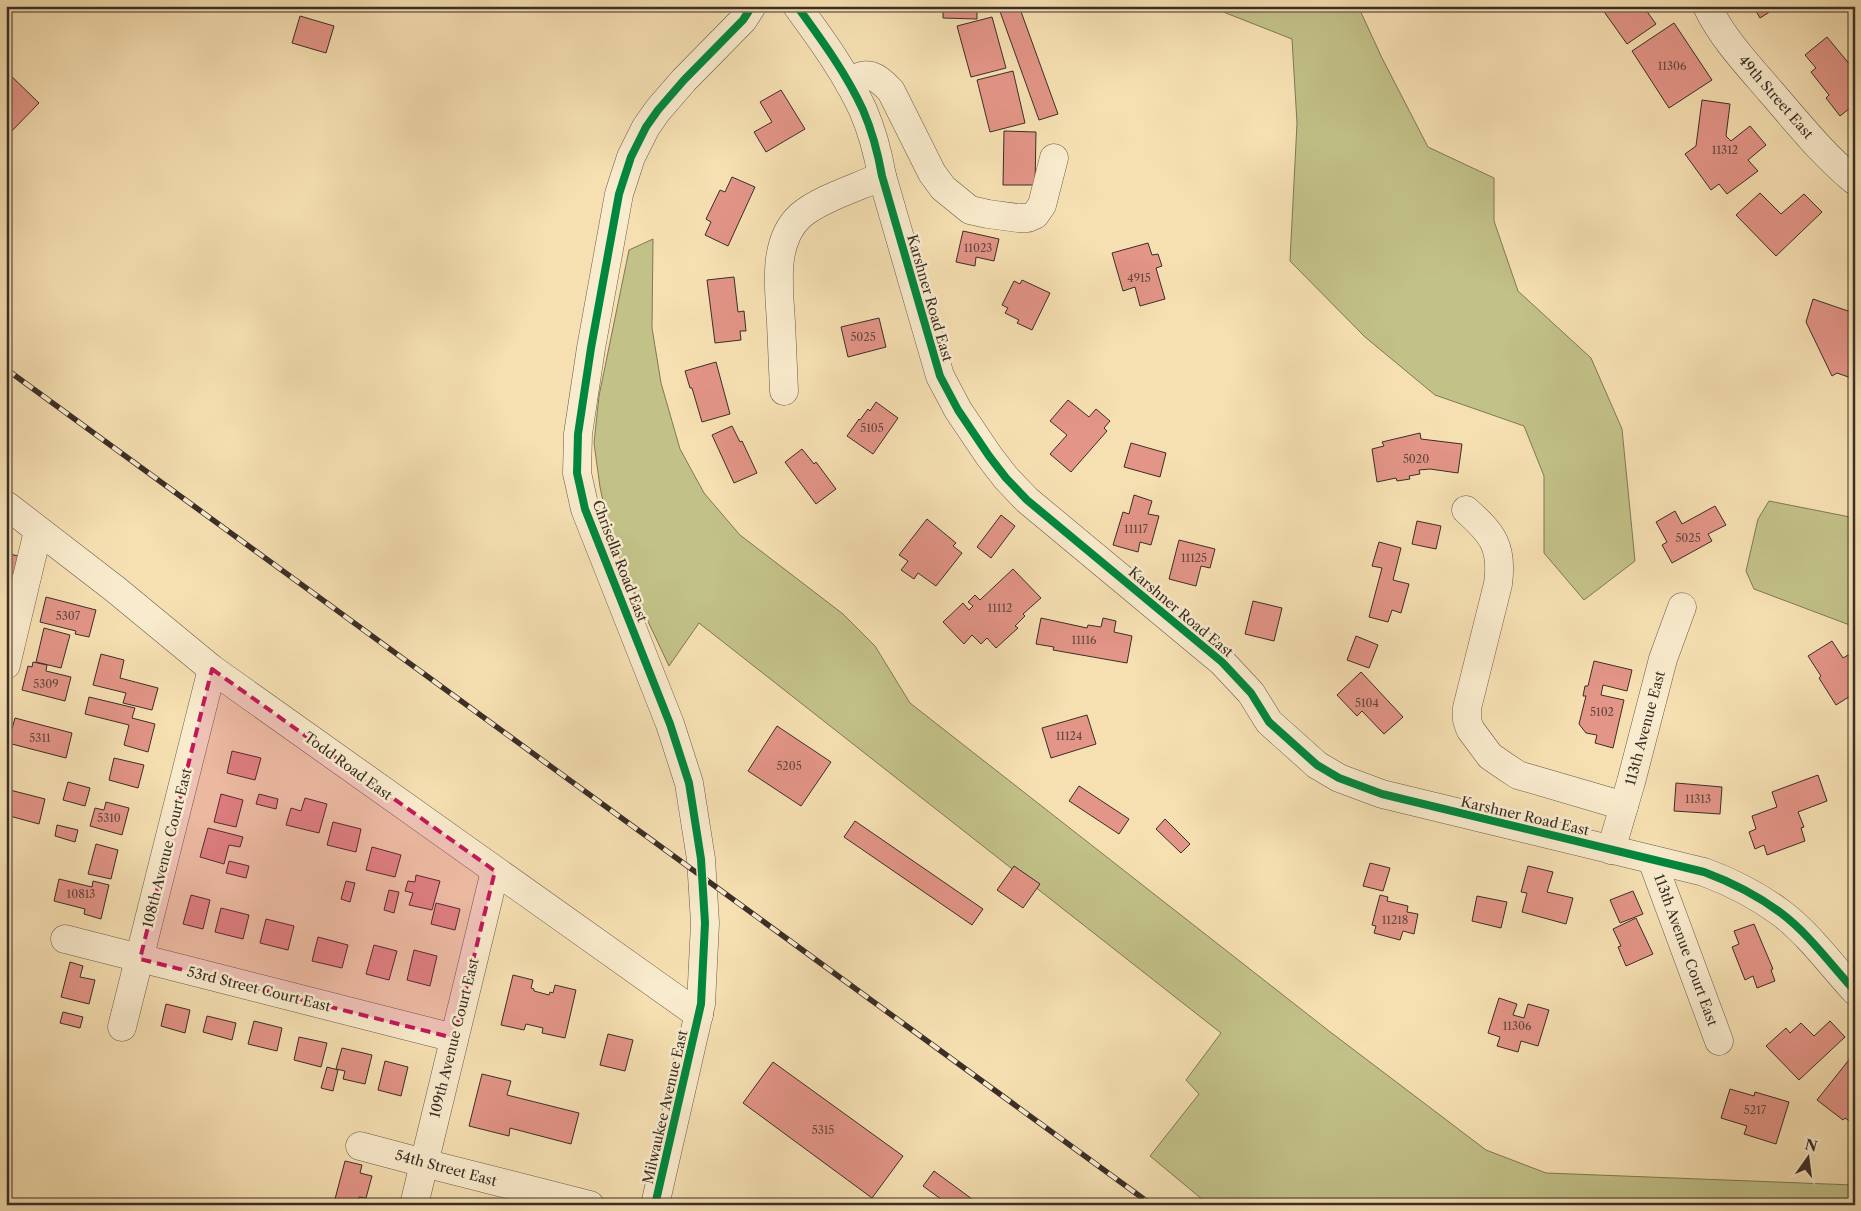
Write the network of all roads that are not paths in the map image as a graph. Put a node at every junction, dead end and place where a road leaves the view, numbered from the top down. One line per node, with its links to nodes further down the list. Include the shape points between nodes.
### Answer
1 (752, 6): 22 (street, Chrisella Road East, via 743,20 658,110 631,158 618,194 578,434 577,473 585,509 670,724 689,784 701,860 705,923)
2 (797, 6): 4 (street, Karshner Road East)
3 (1707, 6): 7 (street, 49th Street East, via 1735,50 1824,153)
4 (850, 85): 5 (street, via 863,75 881,80 891,91 932,173 943,188 970,210 1018,218 1035,215 1042,205); 6 (street, Karshner Road East, via 876,147)
5 (1054, 158)
6 (882, 176): 8 (street, via 814,206 793,223 787,233 779,279); 16 (street, Karshner Road East, via 940,376 989,456 1027,500 1222,662 1251,693 1269,722 1331,773 1382,794)
7 (1855, 181)
8 (784, 391)
9 (6, 505): 11 (street, Todd Road East)
10 (1466, 510): 15 (street, via 1494,540 1500,558 1498,584 1467,708 1470,729 1490,756 1518,775)
11 (38, 531): 13 (street); 14 (street, Todd Road East)
12 (1682, 607): 15 (street, 113th Avenue East, via 1663,659)
13 (6, 665)
14 (212, 669): 18 (street, Todd Road East); 20 (street, 108th Avenue Court East)
15 (1624, 806): 16 (street, 113th Avenue East)
16 (1611, 850): 17 (street, Karshner Road East)
17 (1652, 860): 21 (street, Karshner Road East, via 1704,872 1752,893 1798,928); 25 (street, 113th Avenue Court East)
18 (495, 871): 22 (street, Todd Road East); 24 (street, 109th Avenue Court East)
19 (65, 939): 20 (street, 53rd Street Court East)
20 (140, 959): 23 (street, 108th Avenue Court East); 24 (street, 53rd Street Court East)
21 (1855, 991)
22 (699, 1014): 30 (street, Milwaukee Avenue East)
23 (122, 1027)
24 (454, 1038): 27 (street, 109th Avenue Court East)
25 (1719, 1041)
26 (360, 1146): 27 (street, 54th Street East)
27 (424, 1164): 28 (street, 109th Avenue Court East); 29 (street, 54th Street East)
28 (414, 1205)
29 (590, 1205)
30 (655, 1205)

